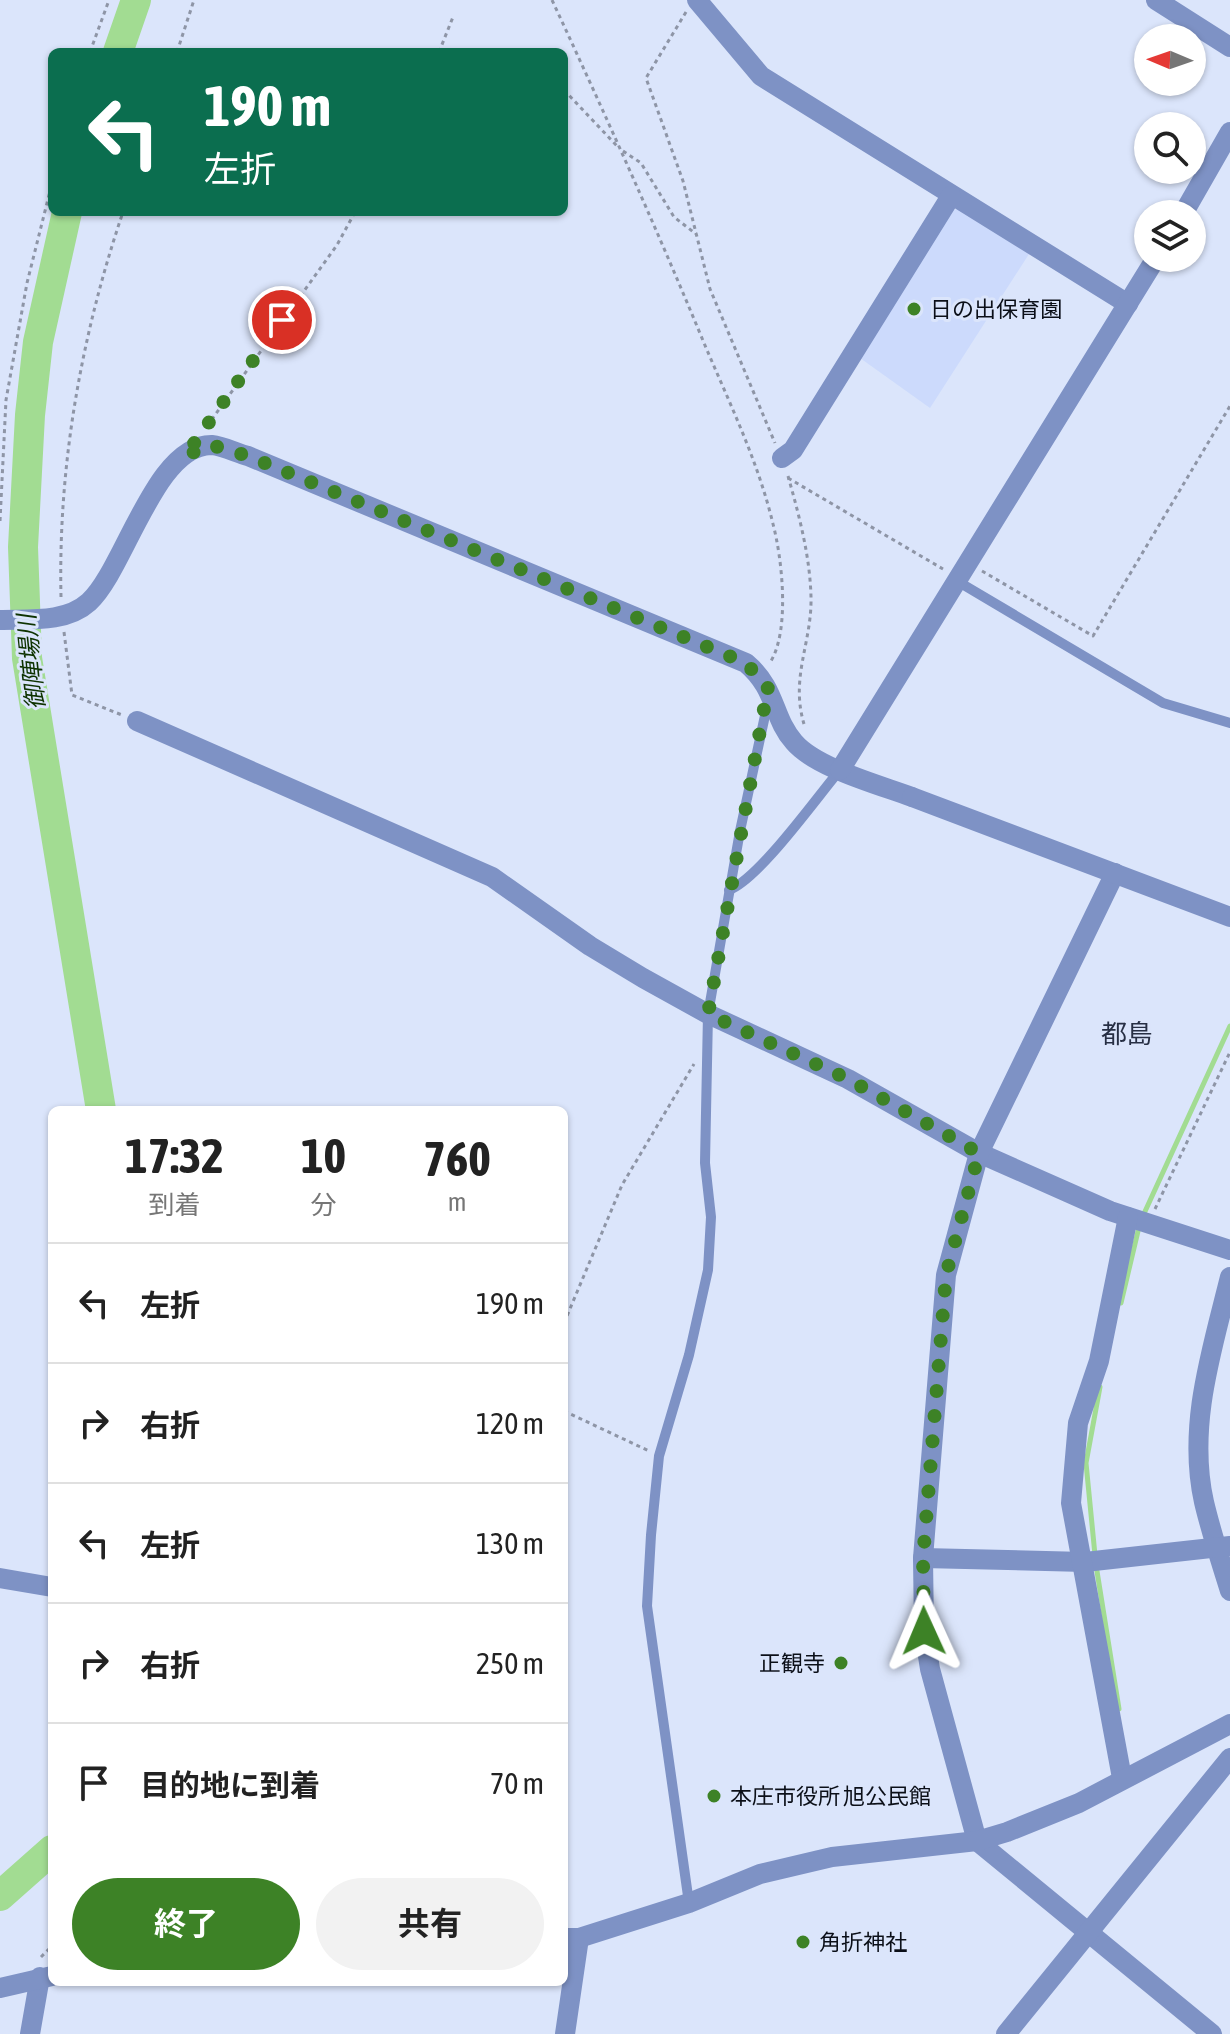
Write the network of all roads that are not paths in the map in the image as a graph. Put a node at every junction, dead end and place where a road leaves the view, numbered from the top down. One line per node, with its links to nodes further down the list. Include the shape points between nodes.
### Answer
1 (1156, 0): 3 (street)
2 (692, 6): 5 (street, via 761,76)
3 (1230, 47)
4 (1230, 132): 6 (street)
5 (951, 196): 8 (street); 9 (street)
6 (1191, 200)
7 (1147, 272): 8 (street)
8 (1128, 304): 10 (street)
9 (785, 468)
10 (963, 572): 14 (lane, via 1163,703); 15 (street)
11 (0, 620): 12 (street, via 56,617 90,602 168,470 211,445 746,663)
12 (772, 693): 15 (street, via 795,744); 17 (lane, via 764,709)
13 (137, 721): 19 (street, via 492,877 590,946)
14 (1230, 723)
15 (840, 770): 16 (street); 17 (lane, via 769,854)
16 (1115, 873): 18 (street); 20 (street)
17 (729, 890): 19 (lane)
18 (1230, 917)
19 (708, 1014): 20 (street, via 848,1079); 34 (lane, via 708,1270 659,1456 647,1606)
20 (979, 1153): 21 (street); 25 (street, via 946,1275)
21 (1138, 1220): 22 (street); 26 (street, via 1078,1423 1071,1503)
22 (1230, 1250)
23 (1230, 1277): 24 (street, via 1200,1414 1203,1500)
24 (1223, 1546): 26 (street); 29 (street)
25 (923, 1558): 26 (street); 33 (street, via 930,1669)
26 (1085, 1562): 32 (street)
27 (0, 1578): 28 (street)
28 (48, 1586)
29 (1230, 1591)
30 (1230, 1724): 32 (street)
31 (1230, 1758): 35 (street)
32 (1122, 1778): 33 (street, via 1079,1803)
33 (977, 1841): 34 (street, via 832,1857 760,1874); 35 (street)
34 (689, 1903): 36 (street)
35 (1088, 1932): 41 (street); 42 (street)
36 (572, 1938): 40 (street)
37 (46, 1976): 38 (street); 39 (street)
38 (0, 1988)
39 (30, 2034)
40 (565, 2034)
41 (1006, 2034)
42 (1212, 2034)

